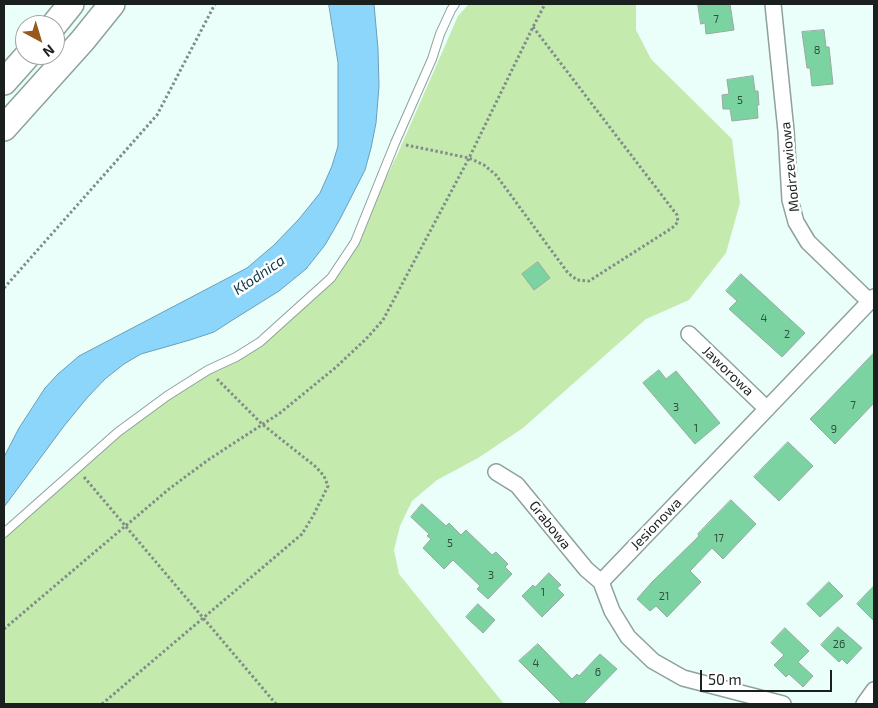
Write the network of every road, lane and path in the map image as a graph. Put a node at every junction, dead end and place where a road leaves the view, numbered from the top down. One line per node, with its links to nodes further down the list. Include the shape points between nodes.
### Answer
1 (71, 4): 7 (main road)
2 (112, 4): 11 (main road)
3 (215, 4): 14 (path, via 158,115)
4 (455, 4): 12 (lane)
5 (546, 4): 8 (path)
6 (773, 4): 15 (street, Modrzewiowa, via 790,200 796,222 808,242)
7 (62, 15)
8 (533, 27): 13 (path); 13 (path, via 677,215 678,222 589,281 577,280 568,273 496,175)
9 (19, 65): 10 (main road)
10 (4, 82)
11 (4, 128)
12 (395, 143): 13 (path); 17 (lane, via 356,242 331,278 260,342)
13 (469, 158): 19 (path, via 383,320 335,368)
14 (4, 288)
15 (872, 300): 18 (street, Jesionowa)
16 (689, 334): 18 (street, Jaworowa)
17 (208, 370): 19 (path); 20 (lane, via 118,432)
18 (767, 409): 24 (street, Jesionowa)
19 (262, 424): 22 (path, via 169,489); 25 (path, via 316,467 328,486 302,534)
20 (77, 468): 22 (path); 23 (lane)
21 (496, 472): 24 (street, Grabowa, via 517,485 586,569)
22 (125, 526): 25 (path); 26 (path)
23 (4, 534)
24 (601, 582): 30 (street, via 612,611 628,637 652,661 683,678)
25 (203, 619): 28 (path); 29 (path)
26 (4, 629)
27 (874, 690): 31 (street)
28 (102, 704)
29 (276, 704)
30 (783, 704)
31 (864, 704)

